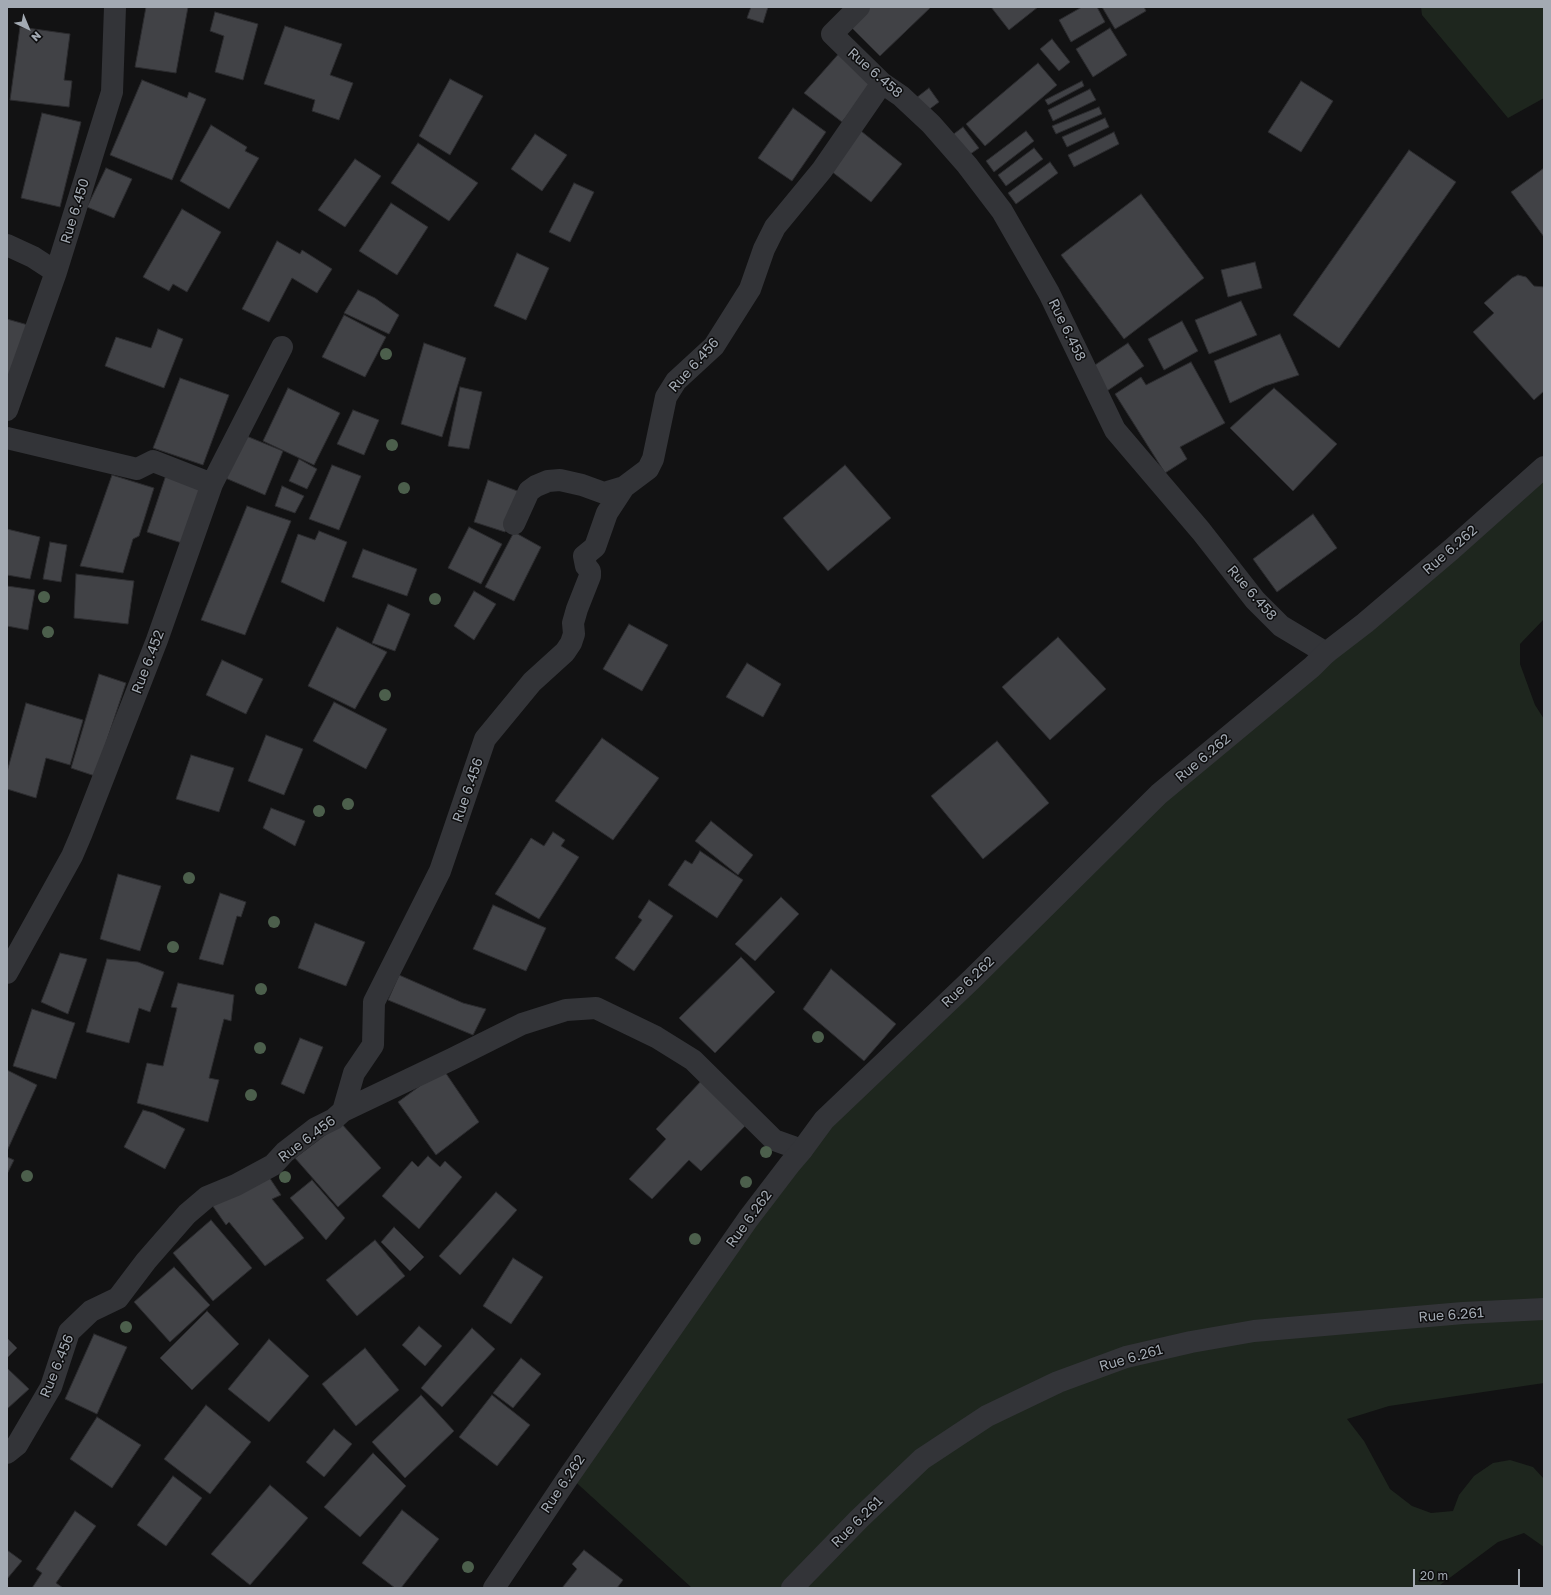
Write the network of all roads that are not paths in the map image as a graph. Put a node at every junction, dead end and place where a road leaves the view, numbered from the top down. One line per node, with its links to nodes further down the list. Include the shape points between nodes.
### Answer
1 (115, 7): 5 (street, Rue 6.450, via 112,92)
2 (859, 7): 3 (street, Rue 6.458, via 832,34)
3 (882, 83): 11 (street, Rue 6.456, via 822,170 775,227 750,289 714,346 676,381 666,397 653,459 648,469); 13 (street, Rue 6.458, via 932,124 968,165 1002,211 1049,293 1116,430 1255,600 1281,626)
4 (7, 245): 5 (street, via 33,257)
5 (56, 272): 7 (street, Rue 6.450)
6 (282, 347): 10 (street, Rue 6.452)
7 (7, 410)
8 (7, 438): 10 (street, via 137,469 153,461)
9 (1544, 467): 13 (street, Rue 6.262, via 1411,584)
10 (212, 484): 14 (street, Rue 6.452, via 157,640 81,835)
11 (624, 487): 12 (street, via 604,493 560,480 548,481 530,491); 15 (street, Rue 6.456, via 606,513 595,547 584,556 590,576 573,623 574,634 571,643 565,652 532,682 485,739 440,871 374,1002 373,1045 354,1073)
12 (514, 524)
13 (1326, 653): 16 (street, Rue 6.262, via 1159,794 972,979 824,1120)
14 (7, 973)
15 (343, 1111): 16 (street, via 522,1024 566,1010 596,1008 656,1037 693,1060 774,1140); 18 (street, Rue 6.456, via 285,1152 274,1165 207,1197 187,1214 118,1298 91,1311 69,1332 51,1387 17,1445)
16 (802, 1150): 19 (street, Rue 6.262, via 748,1219 573,1469)
17 (1544, 1309): 20 (street, Rue 6.261, via 1463,1313 1254,1331 1126,1357 1058,1382 987,1416 922,1459)
18 (7, 1453)
19 (494, 1588)
20 (792, 1588)

